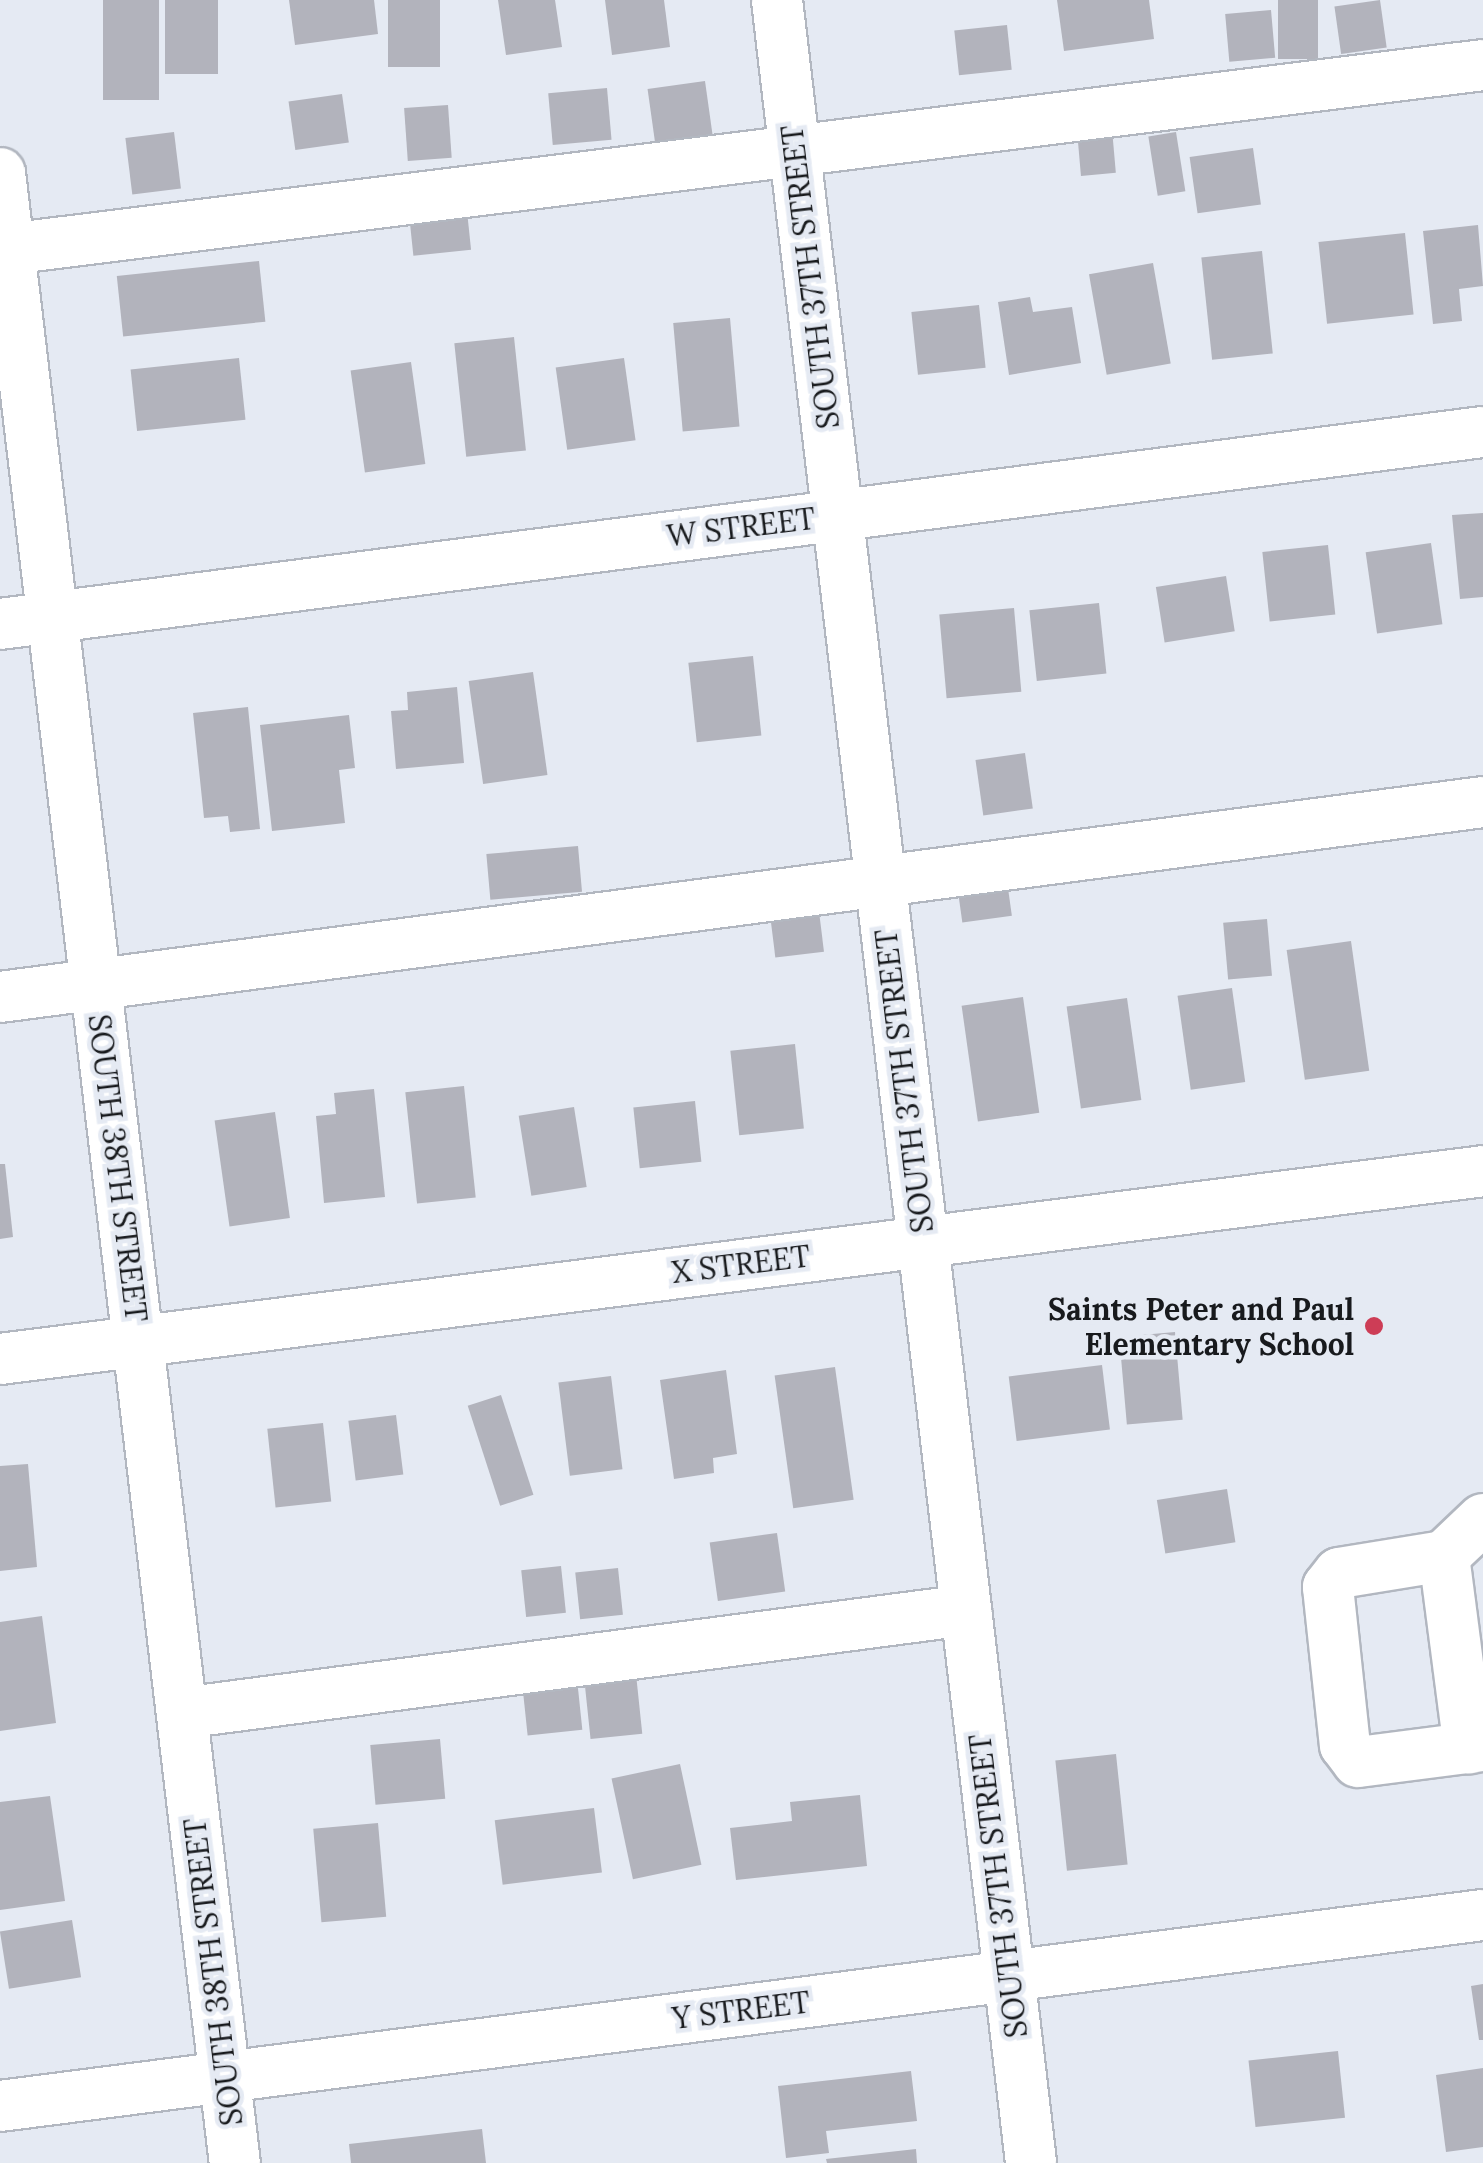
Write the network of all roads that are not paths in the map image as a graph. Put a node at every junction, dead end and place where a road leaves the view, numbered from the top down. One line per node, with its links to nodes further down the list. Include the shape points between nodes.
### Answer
1 (777, 0): 3 (street, SOUTH 37TH STREET)
2 (1483, 65): 3 (street)
3 (795, 150): 5 (street); 7 (street, SOUTH 37TH STREET)
4 (0, 173): 5 (street, SOUTH 38TH STREET)
5 (4, 250): 8 (street, SOUTH 38TH STREET)
6 (1483, 432): 7 (street, W STREET)
7 (838, 514): 8 (street, W STREET); 11 (street, SOUTH 37TH STREET)
8 (50, 618): 9 (street, W STREET); 12 (street, SOUTH 38TH STREET)
9 (0, 624)
10 (1483, 802): 11 (street)
11 (881, 877): 12 (street); 15 (street, SOUTH 37TH STREET)
12 (95, 984): 13 (street); 16 (street, SOUTH 38TH STREET)
13 (0, 996)
14 (1483, 1171): 15 (street, X STREET)
15 (923, 1240): 16 (street, X STREET); 19 (street, SOUTH 37TH STREET)
16 (140, 1342): 17 (street, X STREET); 20 (street, SOUTH 38TH STREET)
17 (0, 1359)
18 (1469, 1533): 21 (street); 21 (street, via 1338,1573 1328,1587 1345,1744 1358,1762)
19 (966, 1610): 20 (street); 23 (street, SOUTH 37TH STREET)
20 (182, 1713): 24 (street, SOUTH 38TH STREET)
21 (1476, 1747)
22 (1483, 1915): 23 (street, Y STREET)
23 (1008, 1976): 24 (street, Y STREET); 27 (street, SOUTH 37TH STREET)
24 (225, 2076): 25 (street, Y STREET); 26 (street, SOUTH 38TH STREET)
25 (0, 2106)
26 (235, 2163)
27 (1030, 2163)

